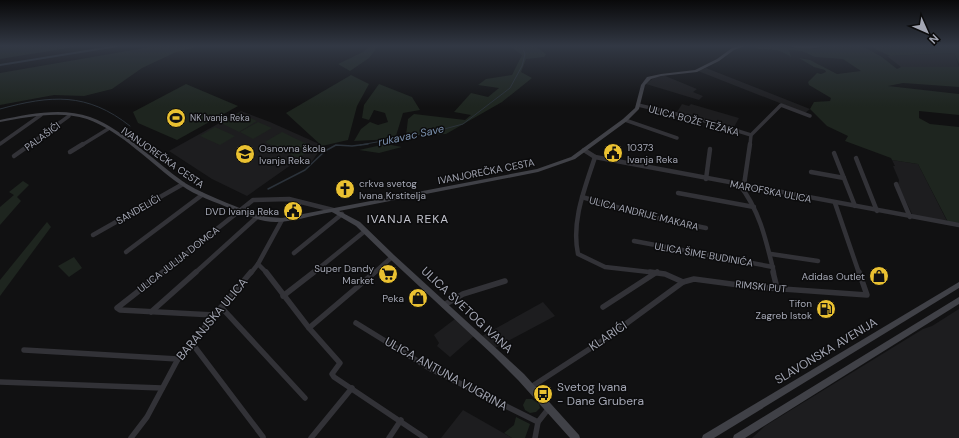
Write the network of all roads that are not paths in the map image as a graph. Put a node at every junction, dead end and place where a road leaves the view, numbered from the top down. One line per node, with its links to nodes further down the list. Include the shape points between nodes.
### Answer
1 (704, 66): 2 (main road, IVANJOREČKA CESTA, via 649,78 643,85)
2 (638, 105): 6 (main road, IVANJOREČKA CESTA, via 633,114); 9 (street, ULICA BOŽE TEŽAKA, via 702,120)
3 (41, 115): 4 (main road, IVANJOREČKA CESTA); 7 (main road, IVANJOREČKA CESTA); 11 (street)
4 (69, 116): 8 (main road, IVANJOREČKA CESTA, via 88,118); 16 (street, PALAŠIĆI)
5 (810, 116): 9 (street, via 781,105)
6 (625, 120): 10 (street); 13 (main road, IVANJOREČKA CESTA)
7 (0, 122)
8 (108, 129): 14 (street); 22 (main road, IVANJOREČKA CESTA)
9 (750, 135): 24 (street)
10 (677, 138)
11 (0, 144)
12 (710, 149): 21 (street)
13 (584, 150): 17 (street, MAROFSKA ULICA); 32 (main road, IVANJOREČKA CESTA, via 563,162 545,168)
14 (70, 152)
15 (834, 152): 20 (street)
16 (14, 156)
17 (596, 157): 21 (street, MAROFSKA ULICA); 27 (street)
18 (856, 158): 33 (street)
19 (811, 172): 20 (street)
20 (844, 178): 29 (street)
21 (706, 179): 24 (street, MAROFSKA ULICA)
22 (182, 184): 26 (main road, IVANJOREČKA CESTA); 41 (street, SANDELIĆI)
23 (896, 184): 35 (street)
24 (741, 185): 28 (street, MAROFSKA ULICA); 30 (street)
25 (678, 193): 30 (street)
26 (202, 195): 31 (main road, IVANJOREČKA CESTA); 43 (street)
27 (582, 197): 39 (street, ULICA ANDRIJE MAKARA, via 647,216); 50 (street, via 575,244 578,254 592,263 608,268)
28 (834, 203): 29 (street, MAROFSKA ULICA); 54 (street, RIMSKI PUT, via 867,295)
29 (855, 206): 33 (street, MAROFSKA ULICA)
30 (754, 207): 45 (street)
31 (240, 210): 32 (street, ULICA JULIJA DOMCA, via 253,200 289,199); 36 (main road, IVANJOREČKA CESTA); 62 (street, ULICA JULIJA DOMCA, via 117,308)
32 (334, 210): 34 (main road, ULICA SVETOG IVANA); 37 (main road, IVANJOREČKA CESTA)
33 (877, 211): 35 (street, MAROFSKA ULICA)
34 (342, 214): 40 (main road, ULICA SVETOG IVANA); 44 (street)
35 (910, 217): 38 (street, MAROFSKA ULICA)
36 (257, 218): 37 (main road, IVANJOREČKA CESTA); 62 (street)
37 (282, 220): 48 (street, BARANJSKA ULICA)
38 (959, 225)
39 (706, 228)
40 (365, 231): 46 (main road, ULICA SVETOG IVANA); 55 (street)
41 (93, 235)
42 (634, 241): 49 (street, ULICA ŠIME BUDINIĆA)
43 (126, 252)
44 (294, 253)
45 (771, 254): 47 (street); 49 (street)
46 (392, 257): 57 (main road, ULICA SVETOG IVANA); 65 (street)
47 (818, 261)
48 (258, 264): 55 (street); 60 (street, BARANJSKA ULICA)
49 (773, 267): 54 (street)
50 (657, 272): 52 (street, via 671,274); 61 (street)
51 (505, 281): 57 (street, via 462,294)
52 (683, 282): 54 (street, RIMSKI PUT, via 694,278); 70 (street, KLARIĆI, via 608,337)
53 (959, 285): 84 (main road, SLAVONSKA AVENIJA)
54 (778, 288)
55 (283, 296): 65 (street)
56 (959, 300): 58 (main road)
57 (444, 305): 70 (main road, ULICA SVETOG IVANA)
58 (950, 305): 59 (street); 85 (main road)
59 (959, 305)
60 (221, 307): 63 (street, BARANJSKA ULICA); 73 (street)
61 (603, 307)
62 (151, 312): 63 (street)
63 (214, 315): 66 (street, BARANJSKA ULICA)
64 (356, 323): 76 (street, ULICA ANTUNA VUGRINA, via 429,368)
65 (309, 328): 72 (street, via 340,363 332,374 334,377)
66 (191, 342): 68 (street, BARANJSKA ULICA); 77 (street)
67 (24, 350): 68 (street)
68 (178, 359): 71 (street, BARANJSKA ULICA)
69 (0, 382): 71 (street)
70 (531, 387): 74 (main road, ULICA SVETOG IVANA)
71 (162, 388): 78 (street, BARANJSKA ULICA, via 147,417)
72 (352, 388): 75 (street); 79 (street)
73 (305, 398)
74 (549, 408): 76 (street); 83 (main road, ULICA SVETOG IVANA)
75 (401, 420): 80 (street); 81 (street)
76 (538, 422): 82 (street)
77 (263, 437)
78 (131, 438)
79 (311, 438)
80 (389, 438)
81 (425, 438)
82 (535, 438)
83 (576, 438)
84 (706, 438)
85 (737, 438)

